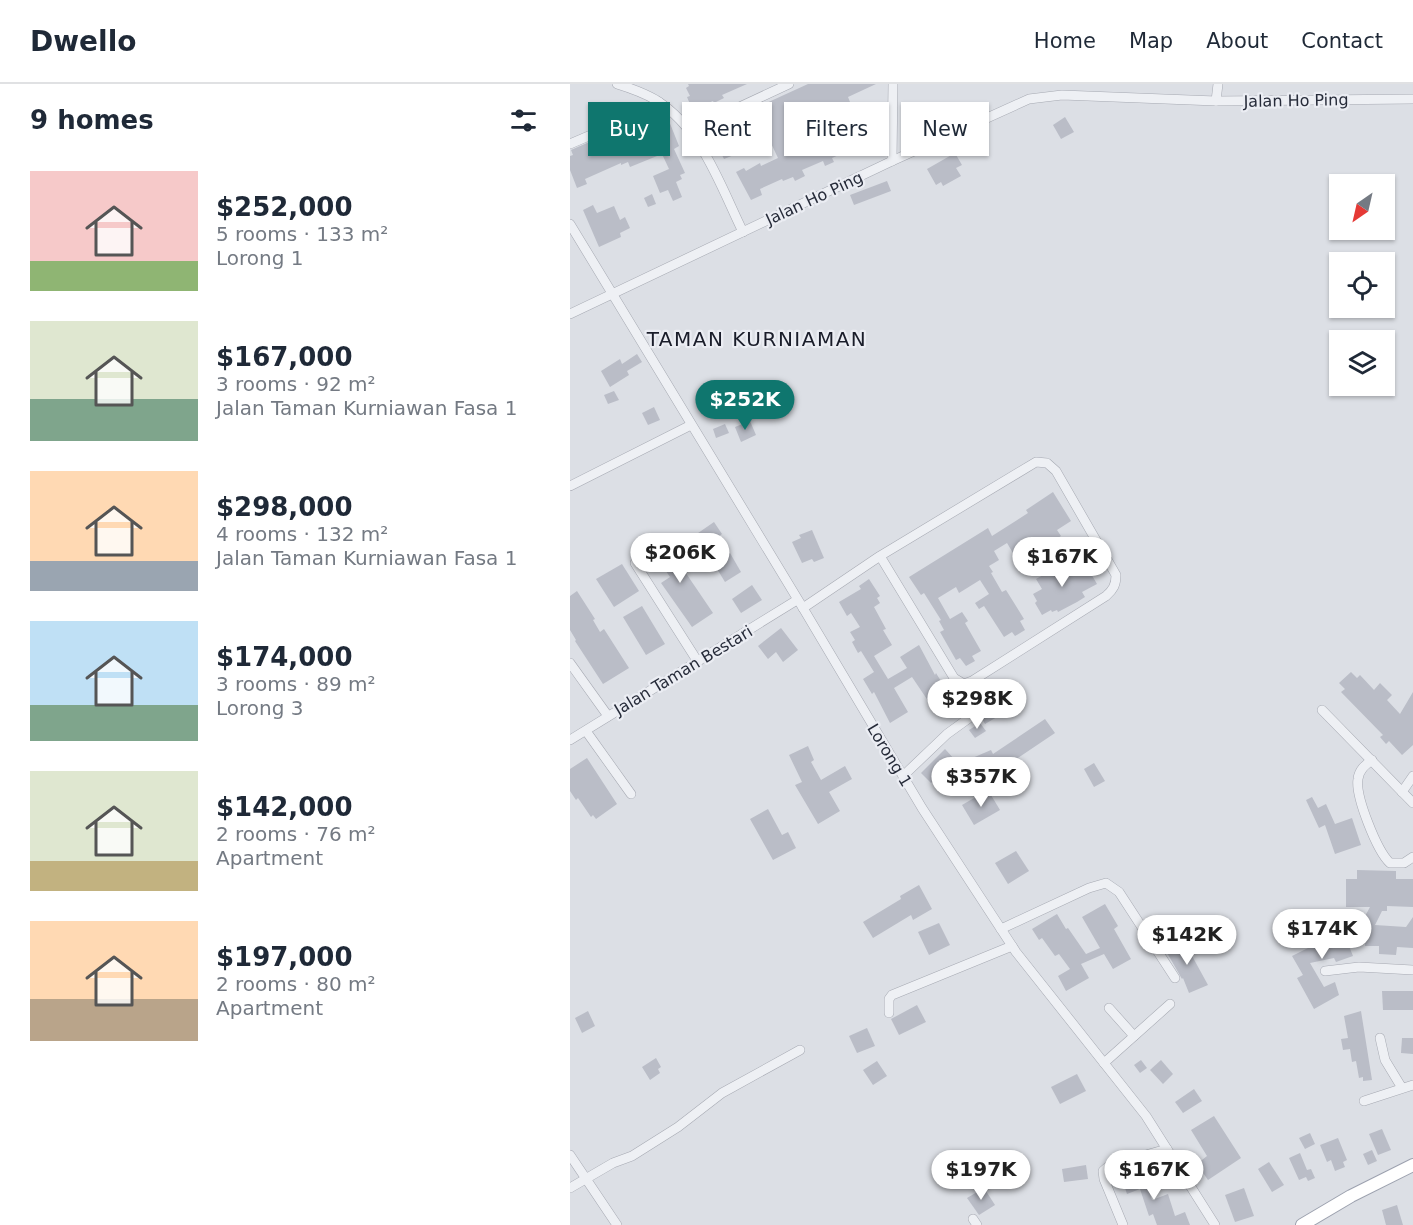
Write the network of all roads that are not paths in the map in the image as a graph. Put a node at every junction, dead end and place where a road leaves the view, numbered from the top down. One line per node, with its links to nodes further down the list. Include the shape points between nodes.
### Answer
1 (617, 84): 7 (street)
2 (789, 84): 8 (street)
3 (893, 84): 14 (street)
4 (1218, 84): 6 (street)
5 (1413, 99): 6 (street, Jalan Ho Ping)
6 (1216, 101): 14 (street, Jalan Ho Ping, via 1047,95 1016,104)
7 (659, 102)
8 (750, 102)
9 (670, 112): 10 (street)
10 (682, 123)
11 (588, 136): 12 (street)
12 (570, 144)
13 (705, 156): 16 (street)
14 (892, 161): 16 (street, Jalan Ho Ping)
15 (570, 224): 17 (street, Lorong 1)
16 (743, 232): 17 (street, Jalan Ho Ping)
17 (612, 296): 18 (street, Jalan Ho Ping); 19 (street, Lorong 1)
18 (570, 314)
19 (691, 425): 20 (street); 23 (street, Lorong 1)
20 (570, 486)
21 (880, 556): 21 (street, Jalan Taman Bestari, via 1030,464 1041,462 1056,471 1116,581 1106,596 964,684 954,678); 23 (street, Jalan Taman Bestari)
22 (635, 563): 24 (street)
23 (800, 604): 24 (street, Jalan Taman Bestari); 32 (street, Lorong 1)
24 (698, 662): 28 (street, Jalan Taman Bestari)
25 (570, 663): 28 (street)
26 (1322, 710): 31 (street)
27 (976, 713): 32 (street, via 947,734)
28 (608, 716): 29 (street, Jalan Taman Bestari)
29 (586, 731): 30 (street, Jalan Taman Bestari); 35 (street)
30 (570, 740)
31 (1372, 760): 34 (street); 37 (street, via 1359,772 1357,785 1377,846 1390,863 1404,863)
32 (903, 776): 38 (street, Lorong 1)
33 (1413, 776): 34 (street)
34 (1402, 792): 36 (street)
35 (631, 794)
36 (1413, 803)
37 (1413, 857)
38 (1001, 929): 39 (street, Lorong 1); 42 (street, via 1106,883 1119,892)
39 (1012, 946): 45 (street, via 892,995); 49 (street, Lorong 1)
40 (1413, 970): 41 (street)
41 (1325, 971)
42 (1175, 978)
43 (1170, 1004): 46 (street)
44 (1110, 1008): 46 (street)
45 (889, 1013)
46 (1134, 1036): 49 (street)
47 (1380, 1038): 51 (street, via 1385,1060)
48 (800, 1050): 56 (street, via 722,1093 632,1156)
49 (1104, 1063): 53 (street, Lorong 1)
50 (1413, 1085): 51 (street)
51 (1402, 1088): 52 (street)
52 (1364, 1101)
53 (1167, 1149): 59 (street, via 1110,1165 1103,1171); 60 (street, Lorong 1)
54 (570, 1155): 56 (street)
55 (1413, 1165): 61 (main road)
56 (586, 1178): 57 (street); 58 (street)
57 (570, 1188)
58 (617, 1225)
59 (1123, 1225)
60 (1215, 1225)
61 (1302, 1225)

